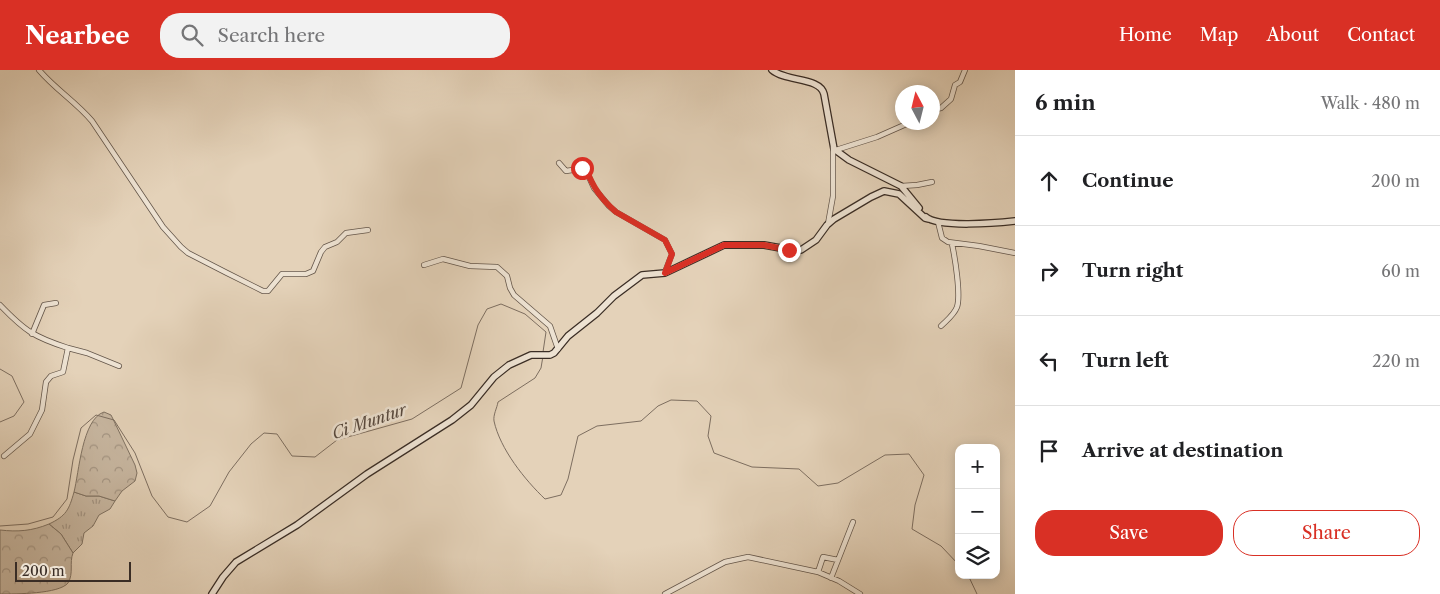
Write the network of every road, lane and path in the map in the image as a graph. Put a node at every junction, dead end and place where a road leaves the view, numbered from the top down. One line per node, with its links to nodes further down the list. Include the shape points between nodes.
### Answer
1 (40, 70): 15 (street, via 92,121 166,232 188,253 263,291 268,291 282,274 310,273 325,247 338,242 346,233)
2 (772, 70): 6 (main road, via 823,88)
3 (965, 70): 4 (street, via 951,99)
4 (940, 108)
5 (895, 129): 7 (street)
6 (833, 144): 7 (main road); 14 (street, via 833,196)
7 (836, 150): 10 (main road)
8 (559, 163): 19 (street, via 566,171 584,168 594,188 609,206 665,240 672,254)
9 (932, 182): 10 (street)
10 (901, 186): 11 (main road)
11 (929, 219): 13 (main road); 14 (main road, via 899,194 884,191)
12 (1015, 221): 13 (main road)
13 (938, 222): 16 (street, via 942,238)
14 (827, 225): 19 (main road, via 816,240 801,250 764,245 724,245)
15 (368, 230)
16 (952, 244): 17 (street); 22 (street, via 957,305)
17 (1015, 253)
18 (424, 265): 25 (street, via 443,259 502,270 514,295 550,326)
19 (665, 273): 25 (main road, via 644,274 634,280 568,336)
20 (56, 303): 23 (street, via 44,305)
21 (0, 306): 23 (street)
22 (941, 326)
23 (32, 334): 24 (street)
24 (68, 348): 26 (street); 27 (street, via 63,372 51,376 46,382 43,408 33,430)
25 (558, 349): 32 (main road, via 550,355 530,355 509,365 452,420 367,474 297,525 236,562)
26 (118, 366)
27 (4, 456)
28 (853, 522): 29 (street)
29 (838, 560): 30 (street, via 823,557); 31 (street)
30 (818, 572): 31 (street); 33 (street, via 760,558 743,558 718,566)
31 (831, 578): 34 (street)
32 (212, 594)
33 (666, 594)
34 (860, 594)

